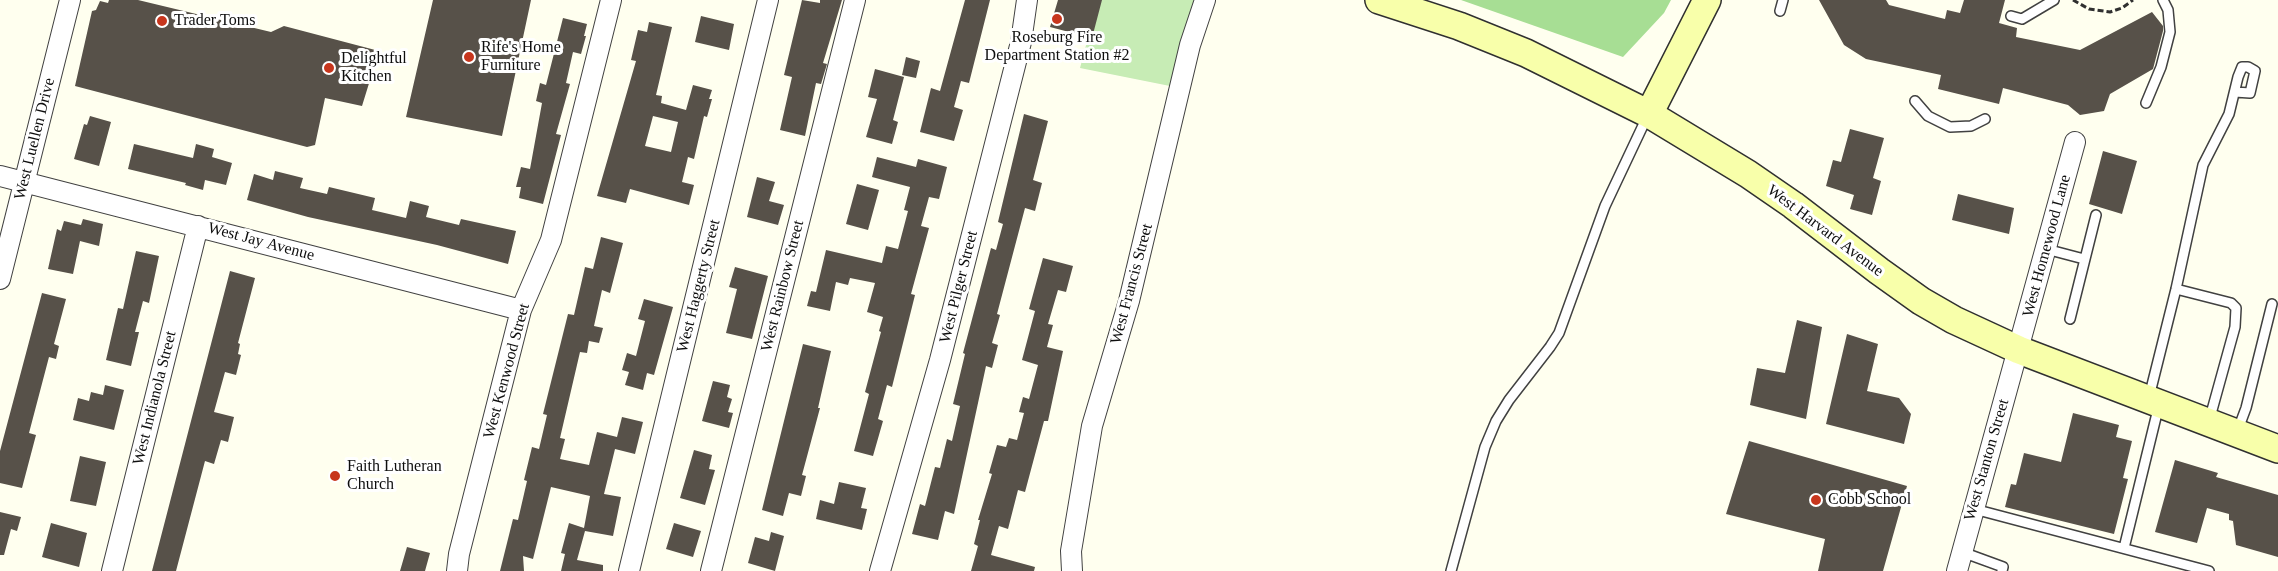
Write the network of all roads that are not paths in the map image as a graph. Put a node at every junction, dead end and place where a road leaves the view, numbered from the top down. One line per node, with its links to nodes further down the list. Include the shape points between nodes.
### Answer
1 (70, 0): 21 (street, West Luellen Drive)
2 (611, 0): 29 (street, West Kenwood Street, via 551,240)
3 (768, 0): 41 (street, West Haggerty Street)
4 (855, 0): 42 (street, West Rainbow Street)
5 (1027, 0): 43 (street, West Pilger Street, via 1021,42 943,348)
6 (1205, 0): 44 (street, West Francis Street, via 1190,45 1129,301 1092,426 1071,550)
7 (1379, 0): 17 (main road, West Harvard Avenue, via 1526,53)
8 (1707, 0): 17 (main road)
9 (1783, 0): 12 (lane)
10 (2054, 0): 13 (lane, via 2022,19)
11 (2163, 0): 16 (lane, via 2170,32)
12 (1779, 11)
13 (2011, 16)
14 (2235, 92): 27 (lane, via 2229,114 2203,165)
15 (1915, 101): 18 (lane, via 1928,116 1950,127 1971,126)
16 (2146, 103)
17 (1649, 114): 31 (main road, West Harvard Avenue, via 1757,180 1921,301); 45 (lane, via 1605,206 1558,333 1496,421 1474,479)
18 (1985, 119)
19 (2075, 142): 24 (street, West Homewood Lane)
20 (0, 176): 21 (street, West Jay Avenue)
21 (24, 182): 23 (street, West Jay Avenue); 26 (street, West Luellen Drive)
22 (2096, 214): 25 (lane)
23 (198, 226): 29 (street, West Jay Avenue); 39 (street, West Indianola Street)
24 (2046, 249): 25 (lane); 31 (street, West Homewood Lane)
25 (2084, 259): 30 (lane)
26 (0, 279)
27 (2176, 289): 32 (lane); 33 (lane, via 2231,303 2236,308 2235,327)
28 (2272, 304): 34 (lane)
29 (521, 310): 40 (street, West Kenwood Street)
30 (2070, 319)
31 (2019, 350): 32 (main road, West Harvard Avenue); 36 (street, West Stanton Street)
32 (2154, 402): 33 (main road, West Harvard Avenue); 37 (lane)
33 (2209, 423): 34 (main road, West Harvard Avenue)
34 (2237, 433): 35 (main road, West Harvard Avenue)
35 (2278, 449)
36 (1973, 509): 37 (lane); 38 (street, West Stanton Street)
37 (2124, 548): 47 (lane)
38 (1959, 562): 46 (lane, via 2003,567)
39 (112, 571)
40 (457, 571)
41 (629, 571)
42 (711, 571)
43 (880, 571)
44 (1072, 571)
45 (1451, 571)
46 (2002, 571)
47 (2209, 571)

